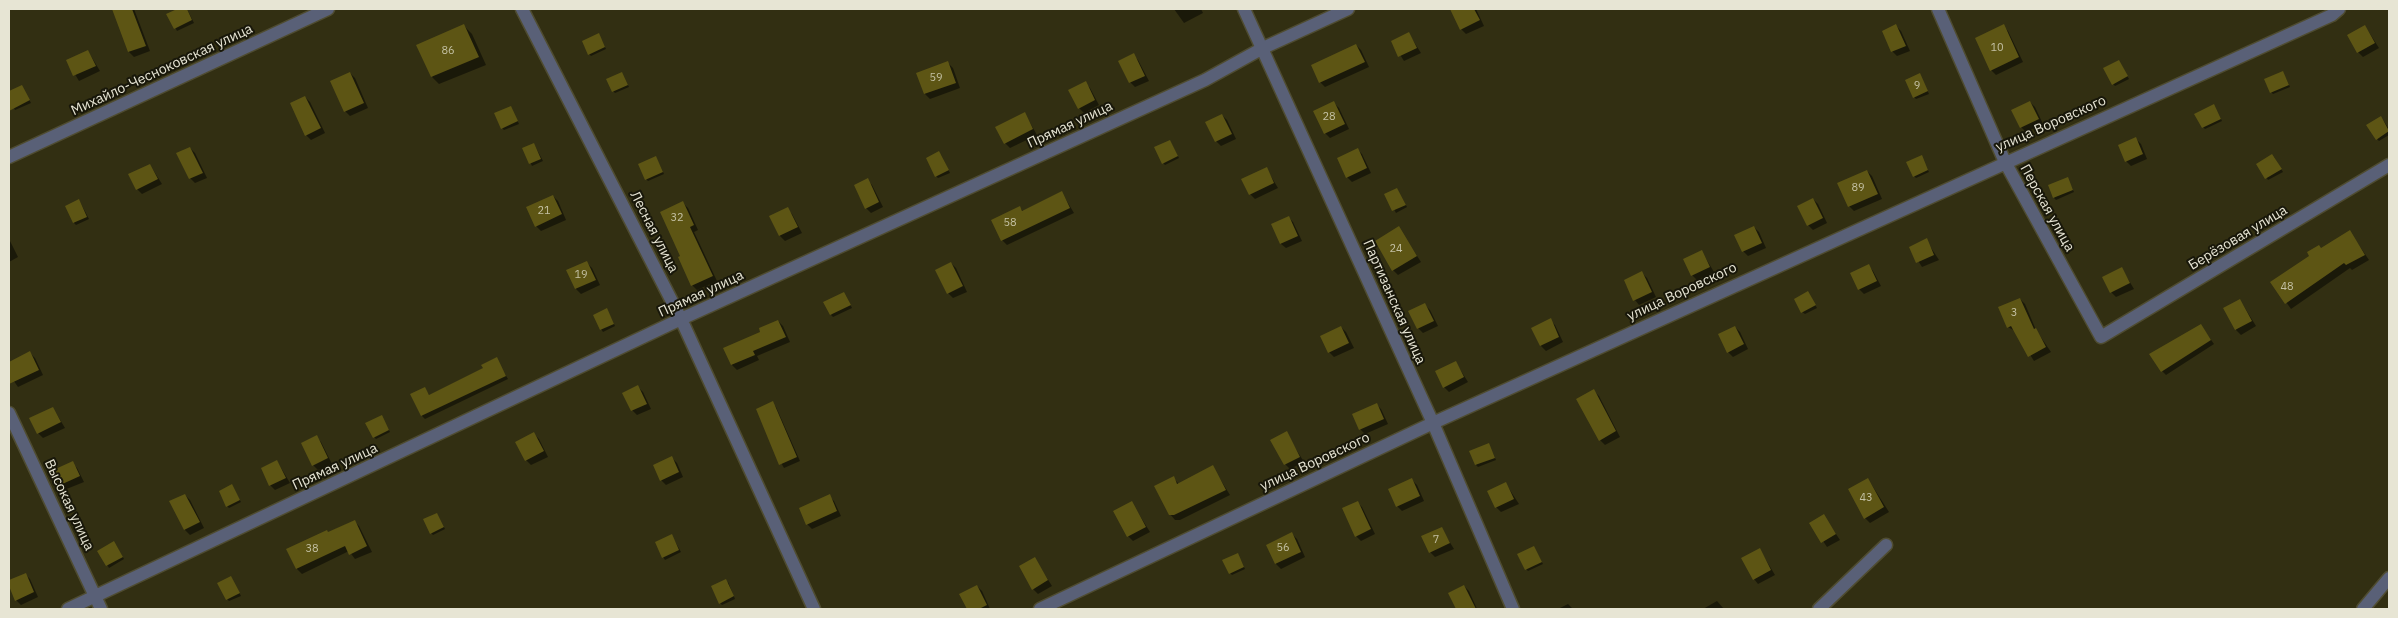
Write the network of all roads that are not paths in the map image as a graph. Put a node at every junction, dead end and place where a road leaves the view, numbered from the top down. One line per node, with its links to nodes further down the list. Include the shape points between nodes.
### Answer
1 (328, 9): 8 (street, Михайло-Чесноковская улица)
2 (522, 9): 11 (street, Лесная улица)
3 (1244, 9): 7 (street, Партизанская улица)
4 (1348, 9): 7 (street, Прямая улица)
5 (1938, 9): 9 (street, Перская улица)
6 (2339, 9): 9 (street, улица Воровского, via 2332,15)
7 (1263, 48): 11 (street, Прямая улица, via 1205,80); 14 (street, Партизанская улица)
8 (9, 158)
9 (2005, 162): 12 (street, Перская улица); 14 (street, улица Воровского)
10 (2389, 165): 12 (street, Берёзовая улица)
11 (681, 319): 17 (street, Прямая улица); 20 (street, Лесная улица)
12 (2101, 337)
13 (9, 413): 17 (street, Высокая улица)
14 (1433, 423): 21 (street, улица Воровского); 22 (street, Партизанская улица)
15 (1886, 546): 23 (street)
16 (2389, 578): 24 (street)
17 (95, 597): 18 (street, Прямая улица); 19 (street, Высокая улица)
18 (68, 609)
19 (101, 609)
20 (814, 609)
21 (1040, 609)
22 (1513, 609)
23 (1819, 609)
24 (2363, 609)

